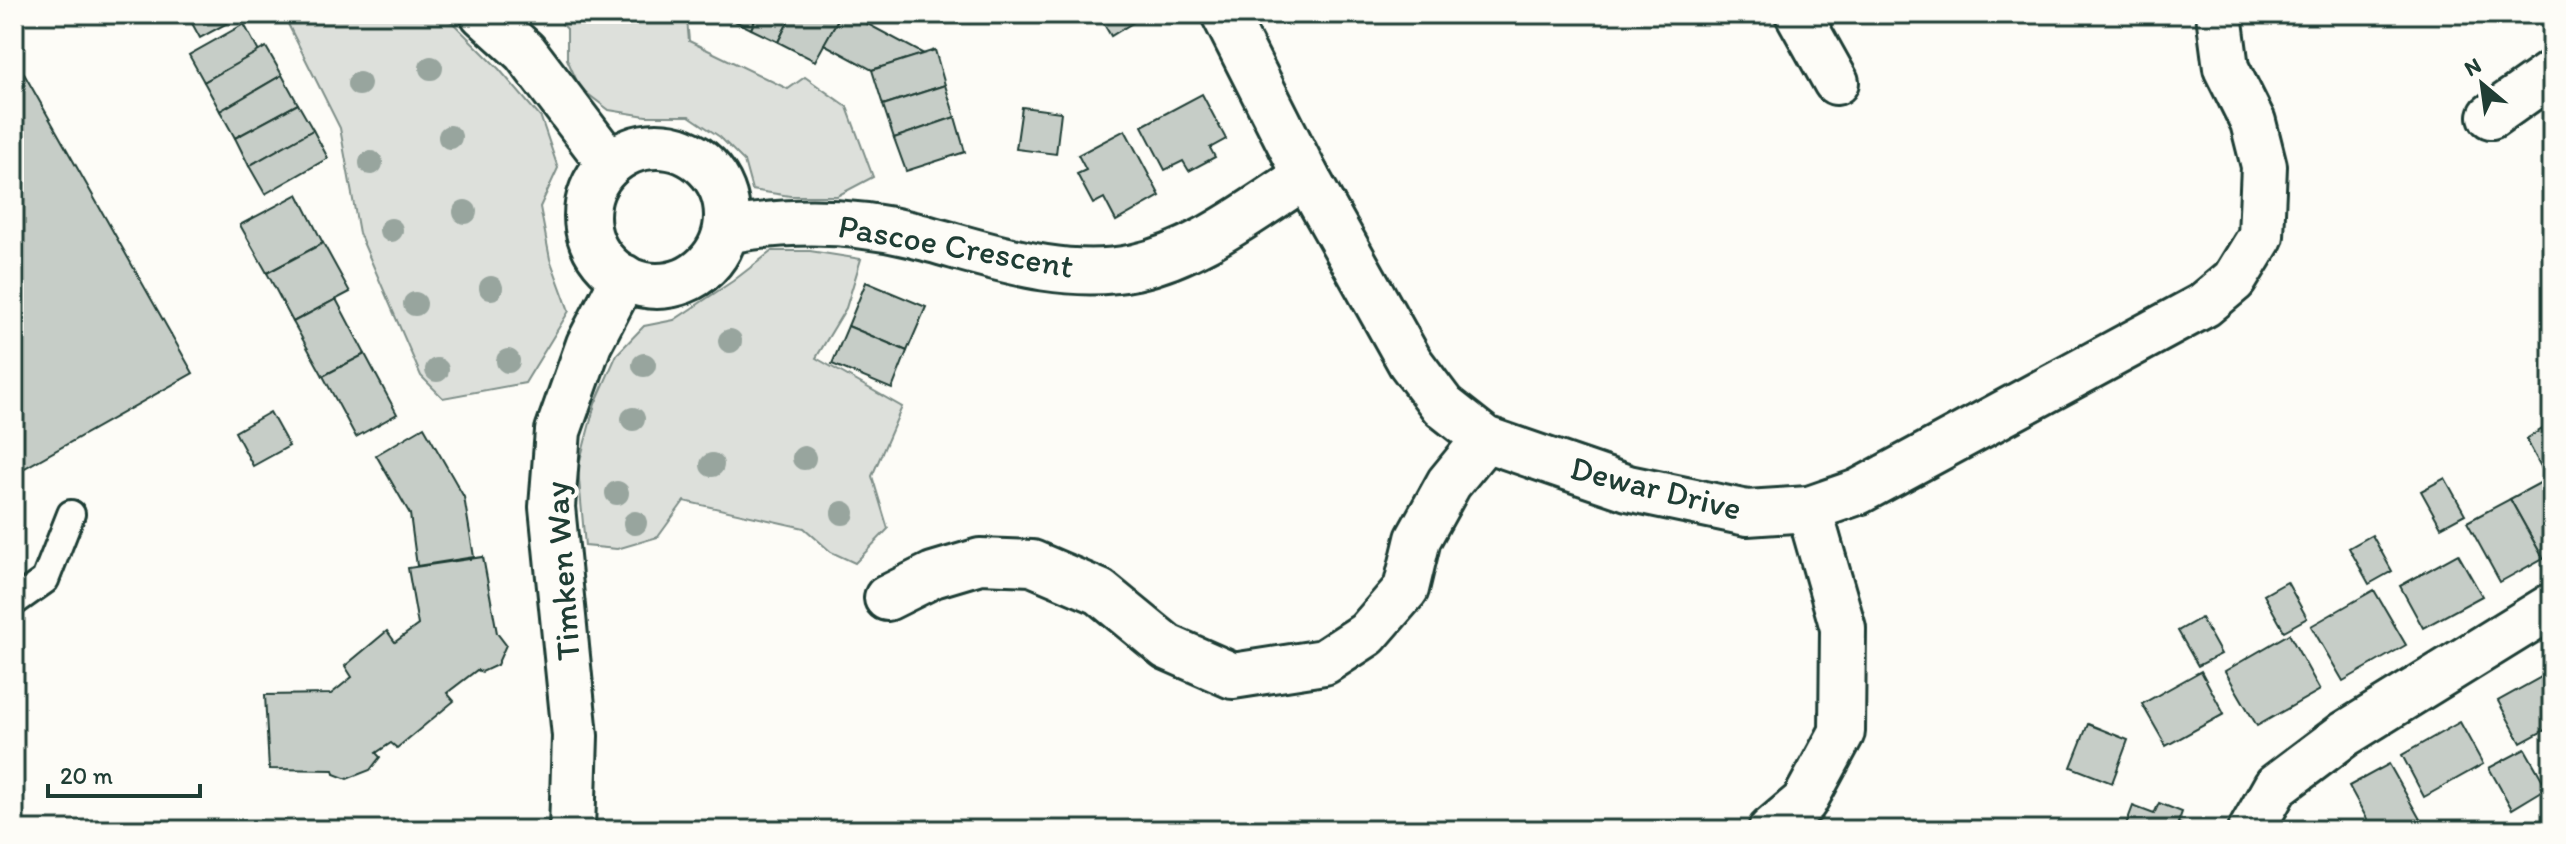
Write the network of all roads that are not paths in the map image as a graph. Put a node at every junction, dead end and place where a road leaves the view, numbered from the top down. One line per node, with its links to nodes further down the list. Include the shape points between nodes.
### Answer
1 (483, 14): 8 (street, via 525,52)
2 (1224, 14): 9 (street, Dewar Drive)
3 (1798, 14): 6 (street)
4 (2219, 14): 13 (street, Dewar Drive, via 2226,68 2253,122 2264,166 2261,236 2234,280 2204,305 1858,492)
5 (2552, 73): 7 (street)
6 (1836, 82)
7 (2491, 116)
8 (610, 164): 10 (street, via 655,145 695,157 720,183 727,206); 11 (street, via 593,186 587,210 589,235 604,262)
9 (1306, 176): 10 (street, Pascoe Crescent, via 1200,244 1135,267 1073,271 832,222 761,224); 12 (street, Dewar Drive, via 1410,362 1443,406)
10 (726, 231): 11 (street, via 703,269 671,285 647,286)
11 (624, 277): 18 (street, Timken Way, via 589,344 558,431 552,507 575,736)
12 (1485, 439): 13 (street, Dewar Drive, via 1628,488 1747,513); 15 (street, via 1449,483 1418,539 1406,589 1367,634 1324,662 1233,676 1167,647 1100,592 1032,563 980,561 933,575)
13 (1809, 509): 19 (street, via 1843,628 1842,732 1804,802)
14 (71, 514): 16 (lane, via 45,580)
15 (887, 598)
16 (14, 602)
17 (2552, 606): 20 (street, via 2345,734 2276,786)
18 (572, 830)
19 (1771, 830)
20 (2251, 830)

